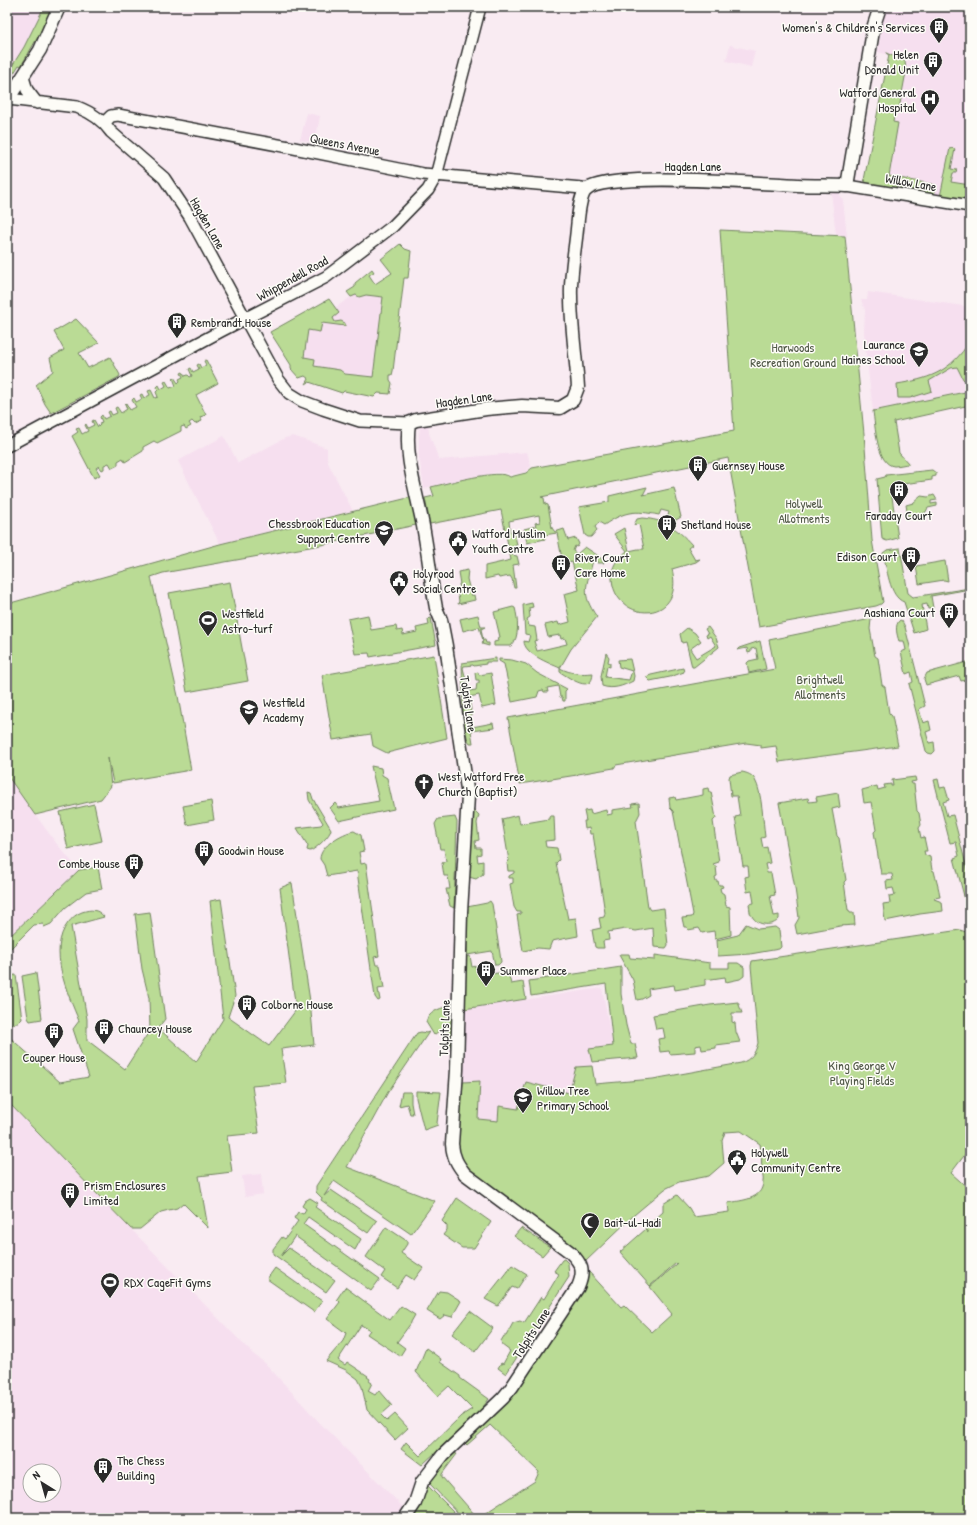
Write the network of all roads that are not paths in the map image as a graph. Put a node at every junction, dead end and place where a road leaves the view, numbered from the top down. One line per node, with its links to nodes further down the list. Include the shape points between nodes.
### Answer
1 (59, 7): 4 (main road, via 40,50)
2 (480, 7): 9 (street, Whippendell Road)
3 (880, 7): 8 (main road, via 874,25)
4 (23, 77): 5 (main road); 6 (street, via 27,90)
5 (8, 100): 6 (street, Hagden Lane)
6 (37, 103): 7 (street, Hagden Lane, via 77,107)
7 (106, 124): 9 (street, Queens Avenue, via 111,116 118,115); 14 (street, Hagden Lane, via 111,132 164,178 190,217)
8 (850, 170): 10 (main road); 11 (main road)
9 (436, 176): 12 (street, Queens Avenue); 14 (street, Whippendell Road, via 428,190 393,226 326,277)
10 (824, 185): 11 (main road, Hagden Lane); 12 (main road, Hagden Lane, via 663,180 609,182 593,185)
11 (847, 186): 13 (street, Willow Lane)
12 (586, 190): 15 (main road, Hagden Lane, via 582,195 578,221 570,295 578,387 573,400 560,408 501,408)
13 (970, 206)
14 (244, 319): 15 (street, Hagden Lane, via 278,380 289,393 302,402 360,421); 16 (street, Whippendell Road)
15 (409, 423): 17 (main road, Tolpits Lane, via 407,437 436,608 447,652 468,796 452,1155 465,1174 570,1252 582,1268 582,1278 512,1387 443,1455 422,1482 415,1503)
16 (7, 446)
17 (405, 1518)

